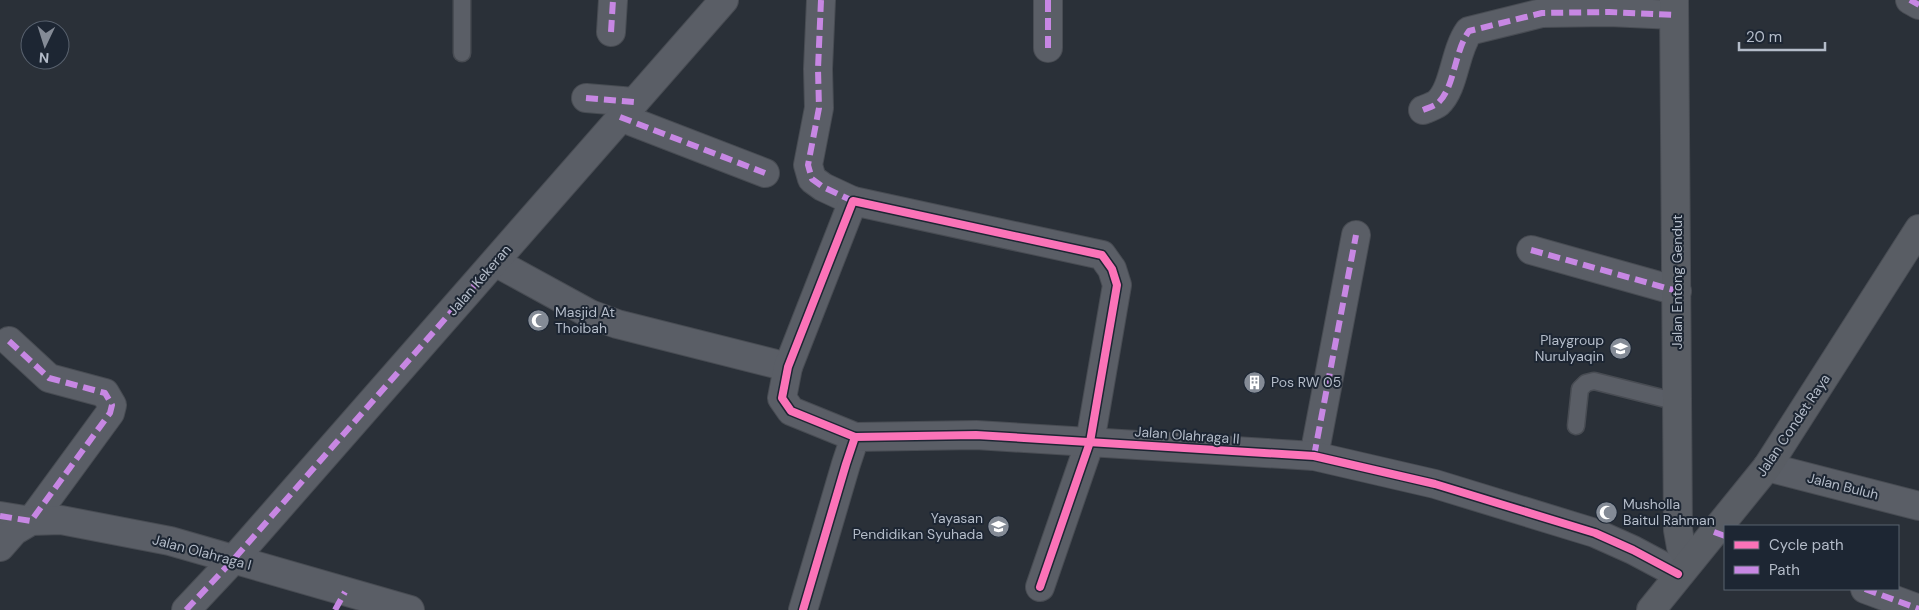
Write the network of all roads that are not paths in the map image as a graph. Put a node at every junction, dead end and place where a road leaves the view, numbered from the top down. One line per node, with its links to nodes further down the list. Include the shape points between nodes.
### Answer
1 (462, 0): 11 (lane)
2 (613, 0): 9 (street)
3 (724, 0): 13 (street, Jalan Kekeran)
4 (821, 0): 16 (street, via 819,108 808,166 812,179)
5 (1048, 0): 10 (street)
6 (1910, 0): 7 (street)
7 (1919, 4)
8 (1674, 7): 14 (street, via 1542,13 1468,31 1446,93 1437,104); 21 (street, Jalan Entong Gendut)
9 (611, 32)
10 (1048, 48)
11 (462, 53)
12 (586, 98): 13 (street)
13 (627, 110): 15 (street); 20 (street, Jalan Kekeran)
14 (1423, 110)
15 (765, 173)
16 (853, 201): 23 (street); 27 (street, via 1102,255 1112,269 1117,285)
17 (1919, 229): 29 (street, Jalan Condet Raya)
18 (1356, 235): 28 (street)
19 (1531, 250): 21 (street)
20 (495, 262): 23 (street, via 590,314); 36 (street, Jalan Kekeran)
21 (1677, 291): 24 (street, Jalan Entong Gendut)
22 (9, 342): 32 (street, via 49,378 104,393 112,405 110,413)
23 (788, 367): 26 (street, via 782,398 791,410)
24 (1678, 402): 25 (lane, via 1594,381 1580,389); 37 (street, Jalan Entong Gendut, via 1678,530)
25 (1576, 426)
26 (856, 437): 27 (street, Jalan Olahraga II, via 976,435); 44 (street)
27 (1090, 442): 28 (street, Jalan Olahraga II); 38 (street)
28 (1314, 456): 37 (street, Jalan Olahraga II, via 1435,484 1595,533)
29 (1767, 467): 30 (street, Jalan Buluh); 33 (street, Jalan Condet Raya)
30 (1919, 506)
31 (0, 516): 32 (street, Jalan Olahraga I)
32 (31, 521): 35 (street, via 14,531); 36 (street, Jalan Olahraga I, via 61,520 170,541)
33 (1726, 525)
34 (1720, 534): 37 (street, Jalan Condet Raya)
35 (0, 547)
36 (233, 560): 40 (street, Jalan Olahraga I); 42 (street, Jalan Kekeran)
37 (1685, 567): 45 (street, Jalan Condet Raya)
38 (1040, 587)
39 (1868, 590): 41 (street)
40 (340, 601): 43 (street, Jalan Olahraga I)
41 (1919, 609)
42 (186, 610)
43 (410, 610)
44 (803, 610)
45 (1651, 610)

